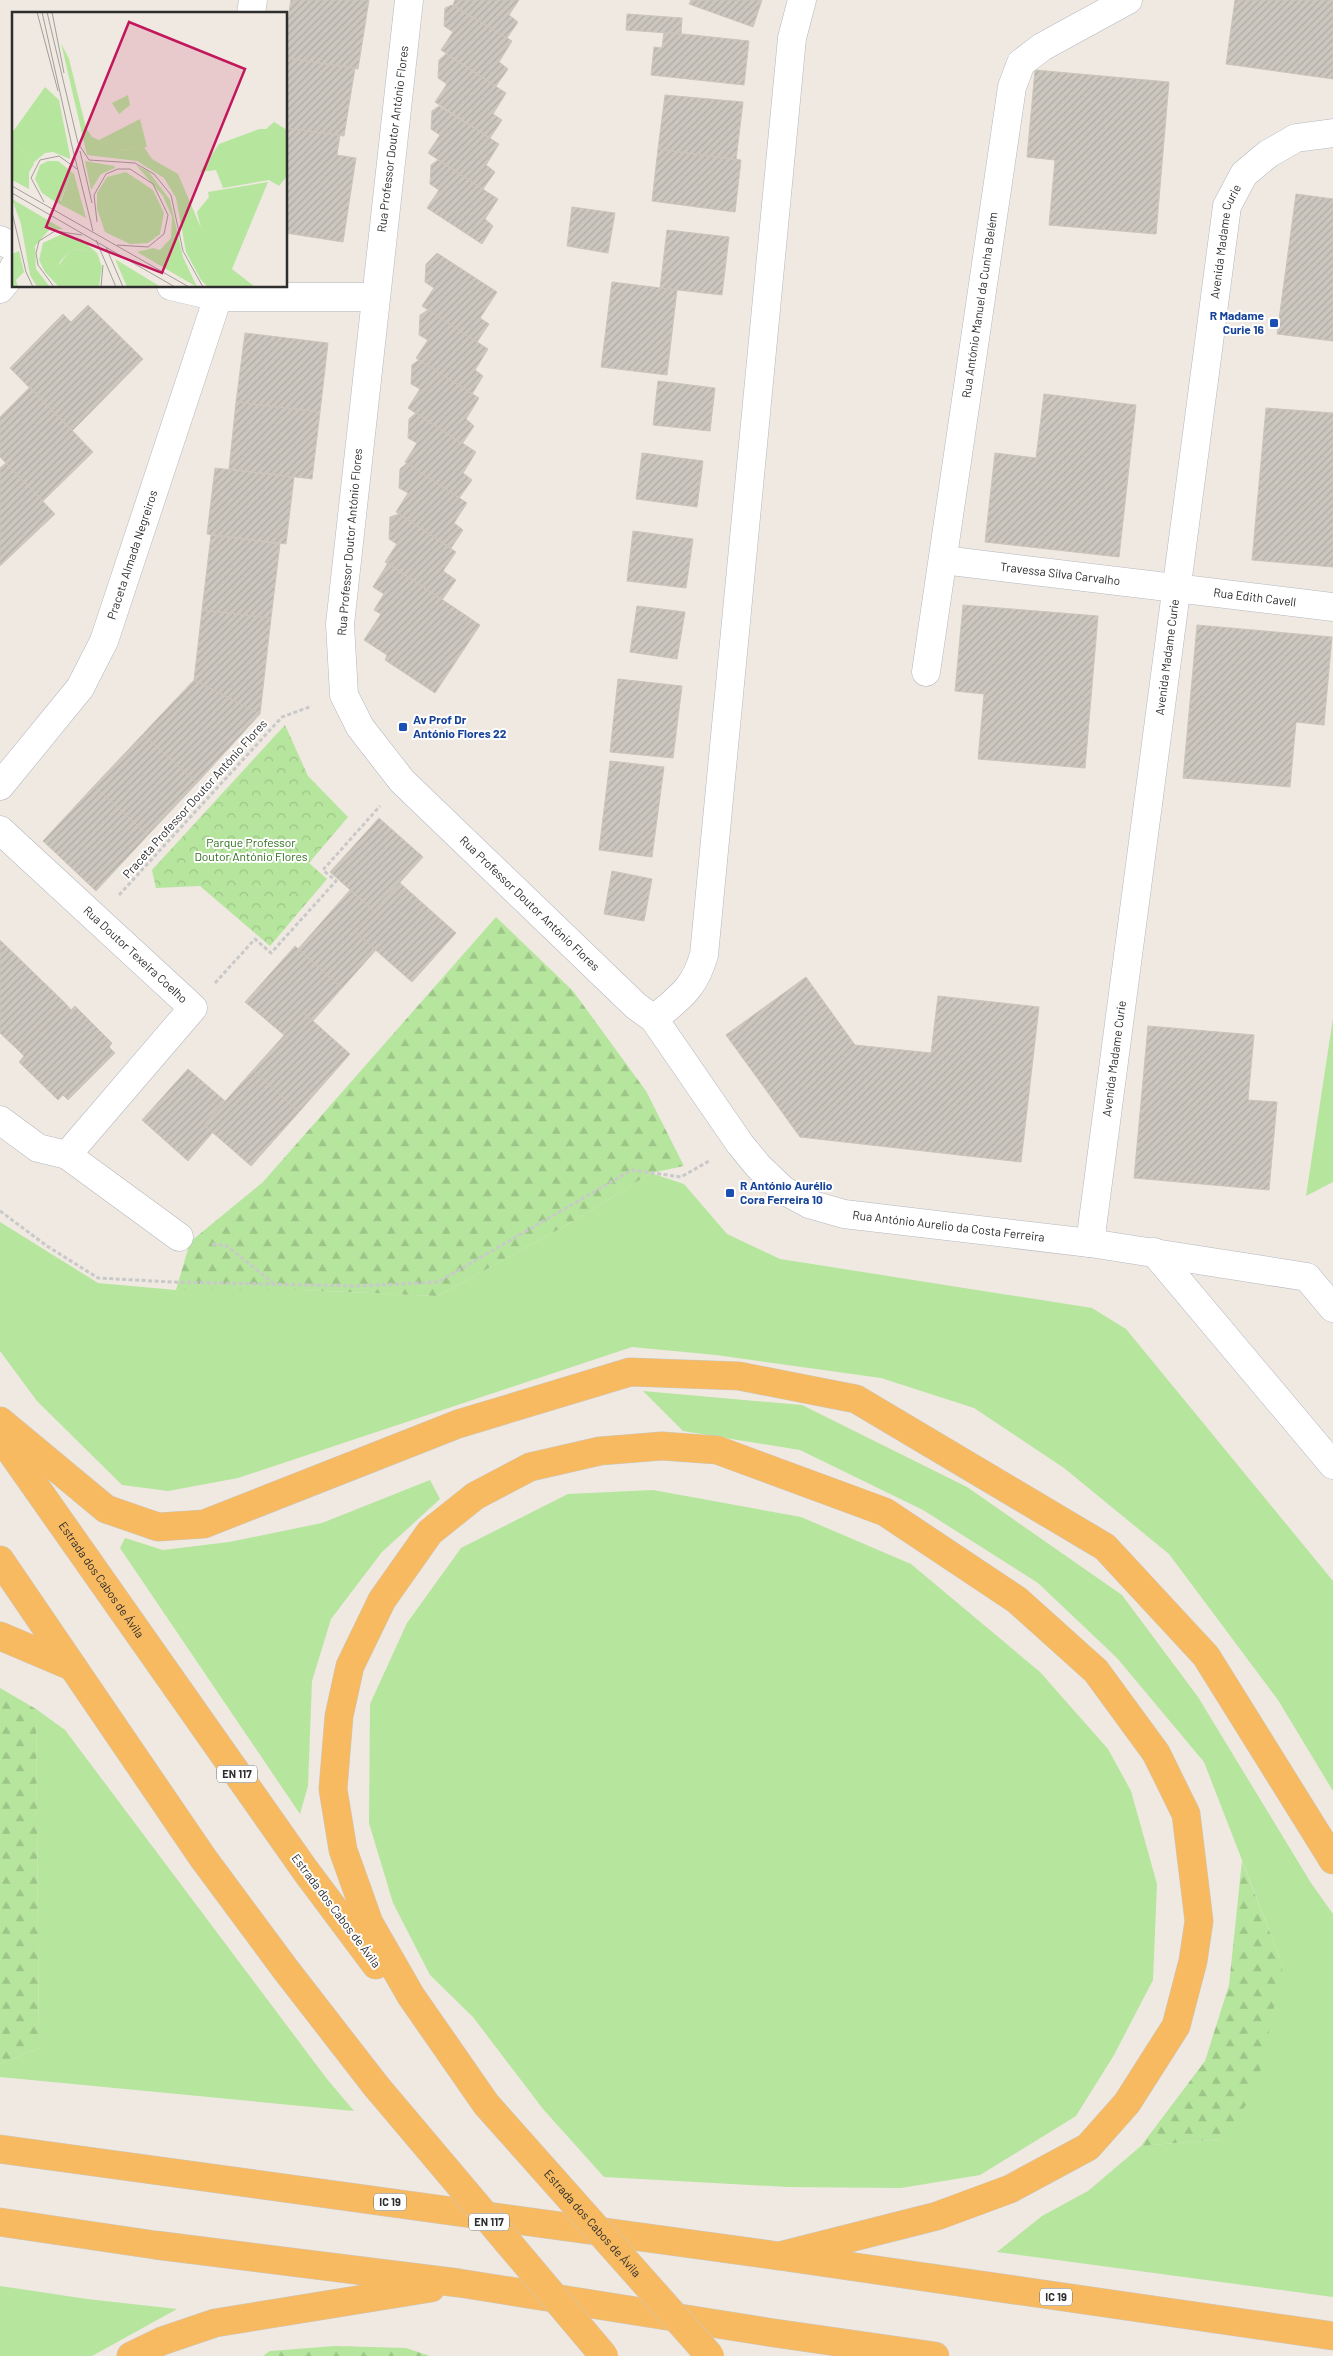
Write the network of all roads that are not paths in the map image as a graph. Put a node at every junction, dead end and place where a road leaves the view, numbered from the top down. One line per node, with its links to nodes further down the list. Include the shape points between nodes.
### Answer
1 (409, 0): 11 (street, Rua Professor Doutor António Flores)
2 (802, 0): 18 (street, via 792,38 704,955 698,976 687,991)
3 (1128, 0): 12 (street, Rua António Manuel da Cunha Belém, via 1042,46 1021,63 1012,87)
4 (1333, 133): 13 (street, Avenida Madame Curie, via 1296,138 1268,154 1244,174 1227,206)
5 (0, 240): 6 (street)
6 (12, 246)
7 (12, 271): 9 (street)
8 (187, 288): 10 (street)
9 (0, 289)
10 (218, 292): 11 (street); 16 (street, Praceta Almada Negreiros, via 104,641 80,688)
11 (375, 297): 18 (street, Rua Professor Doutor António Flores, via 340,624 344,695 360,727 402,781 636,1006)
12 (943, 560): 13 (street, Travessa Silva Carvalho); 15 (street, Rua António Manuel da Cunha Belém)
13 (1176, 587): 14 (street, Rua Edith Cavell); 22 (street, Avenida Madame Curie)
14 (1333, 607)
15 (926, 672)
16 (0, 786)
17 (0, 830): 20 (street, Rua Doutor Texeira Coelho, via 193,1008)
18 (654, 1019): 22 (street, Rua António Aurelio da Costa Ferreira, via 758,1166 783,1190 810,1204 844,1214)
19 (0, 1120): 20 (street, via 38,1148)
20 (67, 1155): 21 (street)
21 (179, 1237)
22 (1090, 1243): 23 (street, Rua António Aurelio da Costa Ferreira)
23 (1154, 1252): 24 (street, Rua António Aurelio da Costa Ferreira, via 1306,1277); 27 (street)
24 (1333, 1308)
25 (0, 1421): 31 (highway, via 106,1509 158,1527 204,1524 458,1424 630,1372 739,1376 856,1399 1105,1548 1206,1656)
26 (0, 1436): 32 (highway, Estrada dos Cabos de Ávila / EN 117, via 305,1870 407,2006)
27 (1333, 1465)
28 (0, 1560): 30 (highway, EN 117)
29 (0, 1636): 30 (highway)
30 (73, 1667): 39 (highway, EN 117, bridge, via 203,1858 376,2086)
31 (1333, 1860)
32 (486, 2104): 35 (highway, via 411,1996 369,1923 344,1850 333,1789 339,1716 350,1666 382,1600 430,1532 475,1496 530,1467 600,1451 662,1446 717,1450 885,1512 1017,1600 1096,1671 1156,1753 1186,1814 1199,1921 1194,1961 1176,2026 1128,2103 1088,2147 1010,2189 937,2216); 40 (highway, Estrada dos Cabos de Ávila / EN 117, bridge)
33 (0, 2149): 35 (highway, IC 19)
34 (0, 2222): 36 (highway)
35 (779, 2256): 37 (highway, IC 19)
36 (460, 2283): 38 (highway, via 215,2324); 41 (highway)
37 (1333, 2336)
38 (130, 2356)
39 (604, 2356)
40 (710, 2356)
41 (936, 2356)

